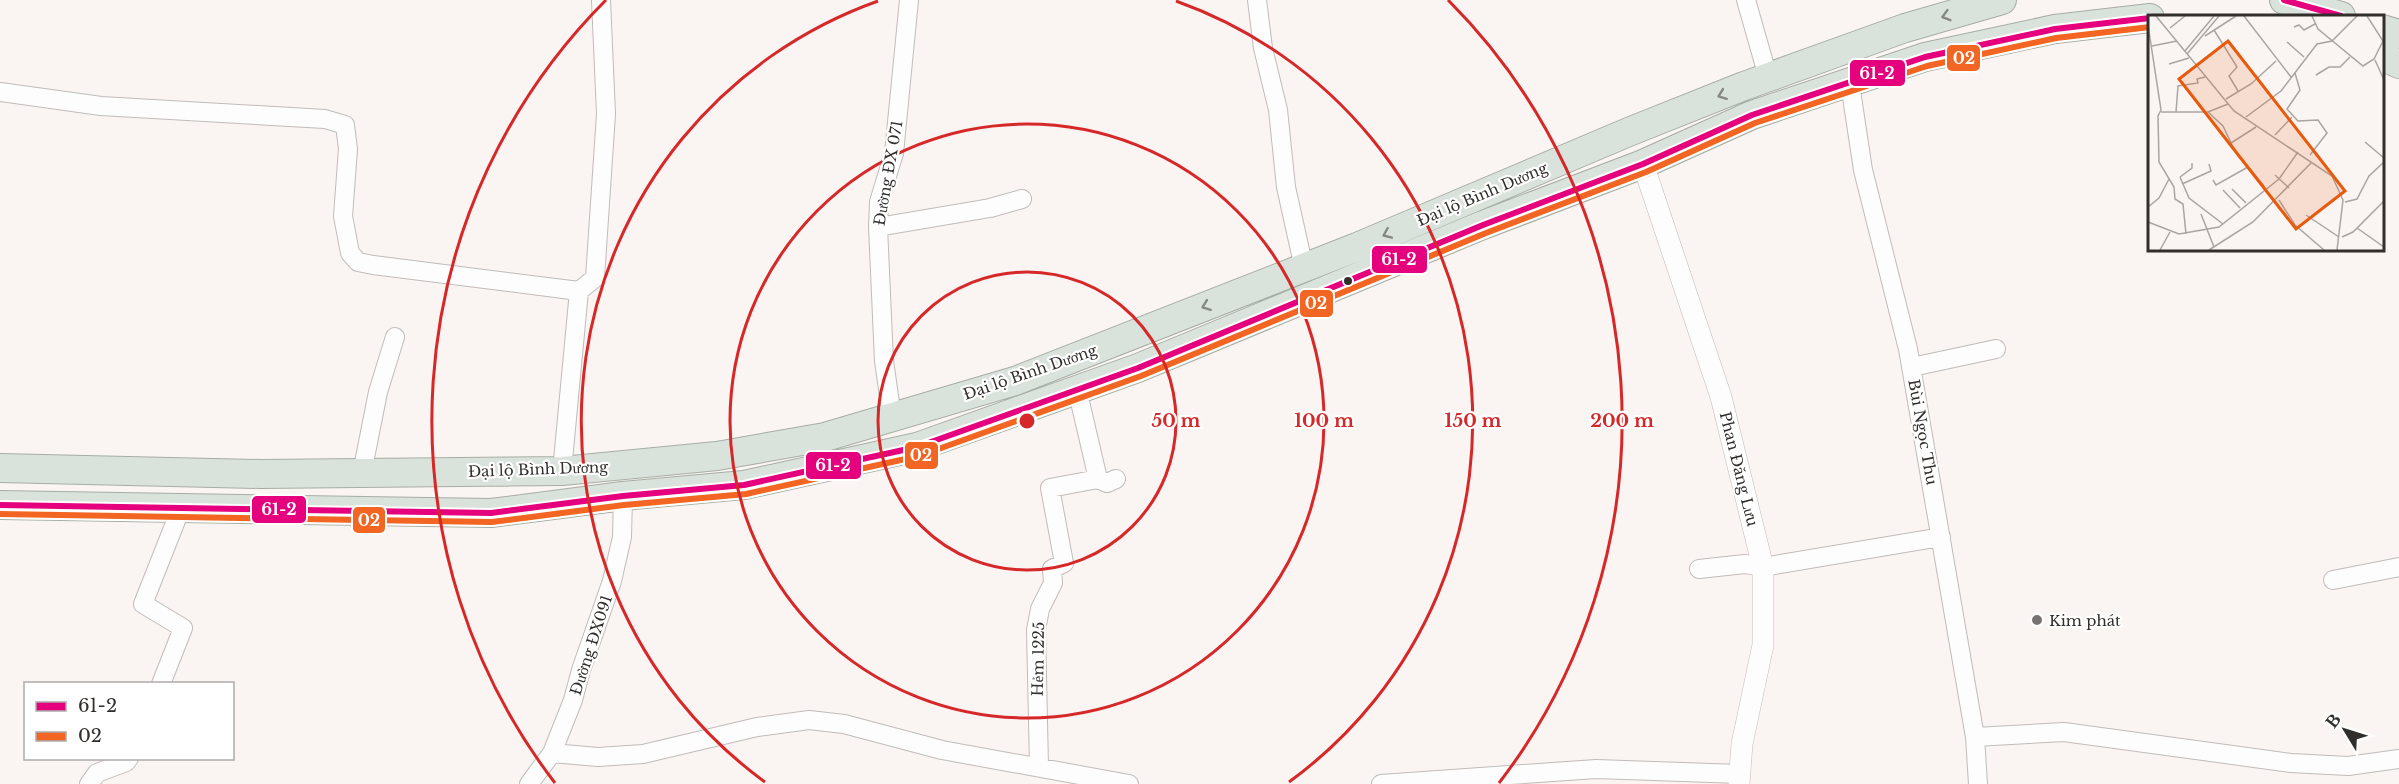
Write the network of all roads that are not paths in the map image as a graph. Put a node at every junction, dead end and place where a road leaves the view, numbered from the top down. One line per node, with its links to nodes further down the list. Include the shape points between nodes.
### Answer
1 (601, 0): 20 (street, via 606,114 595,278)
2 (909, 0): 18 (street, Đường ĐX 071, via 894,153 879,202)
3 (1257, 0): 19 (street, via 1263,48 1278,110 1286,187)
4 (1746, 0): 13 (street)
5 (2002, 0): 13 (highway, Đại lộ Bình Dương, one-way to 13, via 1905,28)
6 (2284, 0): 7 (highway)
7 (2337, 15)
8 (2148, 18): 14 (highway, Đại lộ Bình Dương, via 2055,29 1925,57)
9 (2384, 30): 10 (highway)
10 (2399, 34)
11 (2384, 57): 12 (highway)
12 (2399, 64)
13 (1768, 77): 19 (highway, Đại lộ Bình Dương, one-way to 19)
14 (1850, 84): 16 (highway, Đại lộ Bình Dương, via 1752,115); 23 (street, Bùi Ngọc Thu, via 1863,170)
15 (0, 92): 20 (street, via 101,106 325,119 345,125 348,149 344,216 350,253 358,262)
16 (1643, 164): 24 (highway, Đại lộ Bình Dương, via 1483,225 1138,368); 33 (street, Phan Đăng Lưu, via 1721,397)
17 (1022, 199): 18 (street)
18 (878, 227): 25 (street, Đường ĐX 071, via 884,361)
19 (1304, 268): 25 (highway, Đại lộ Bình Dương, one-way to 25, via 1015,381)
20 (579, 291): 27 (street)
21 (395, 337): 28 (street, via 378,392)
22 (1996, 349): 23 (street)
23 (1911, 367): 32 (street, Bùi Ngọc Thu)
24 (1077, 389): 29 (highway, Đại lộ Bình Dương, via 917,447 744,485); 42 (street, Hẻm 1225, via 1107,479 1050,488 1064,563 1052,569 1053,583 1040,609 1036,630)
25 (892, 417): 27 (highway, Đại lộ Bình Dương, via 825,437 717,456)
26 (0, 468): 28 (highway, Đại lộ Bình Dương)
27 (562, 471): 28 (highway, Đại lộ Bình Dương)
28 (362, 473)
29 (623, 496): 31 (highway, Đại lộ Bình Dương, via 491,513); 39 (street, Đường ĐX091, via 622,537 612,581)
30 (0, 505): 31 (highway, Đại lộ Bình Dương)
31 (181, 508): 37 (street, via 142,604 183,628)
32 (1941, 537): 33 (street); 38 (street, Bùi Ngọc Thu)
33 (1763, 567): 35 (street, via 1745,564); 43 (street, Phan Đăng Lưu, via 1763,645 1742,744)
34 (2399, 567): 36 (street)
35 (1699, 569)
36 (2333, 580)
37 (162, 682)
38 (1976, 737): 40 (street, via 2064,732 2291,763 2348,766); 49 (street, Bùi Ngọc Thu)
39 (552, 753): 42 (street, via 598,757 643,754 757,727 809,720 844,724 942,750); 46 (street, Đường ĐX091)
40 (2399, 759)
41 (128, 760): 45 (street, via 97,773)
42 (1039, 767): 47 (street)
43 (1740, 779): 44 (street, via 1596,769)
44 (1415, 783): 48 (street)
45 (89, 784)
46 (529, 784)
47 (1129, 784)
48 (1381, 784)
49 (1978, 784)

